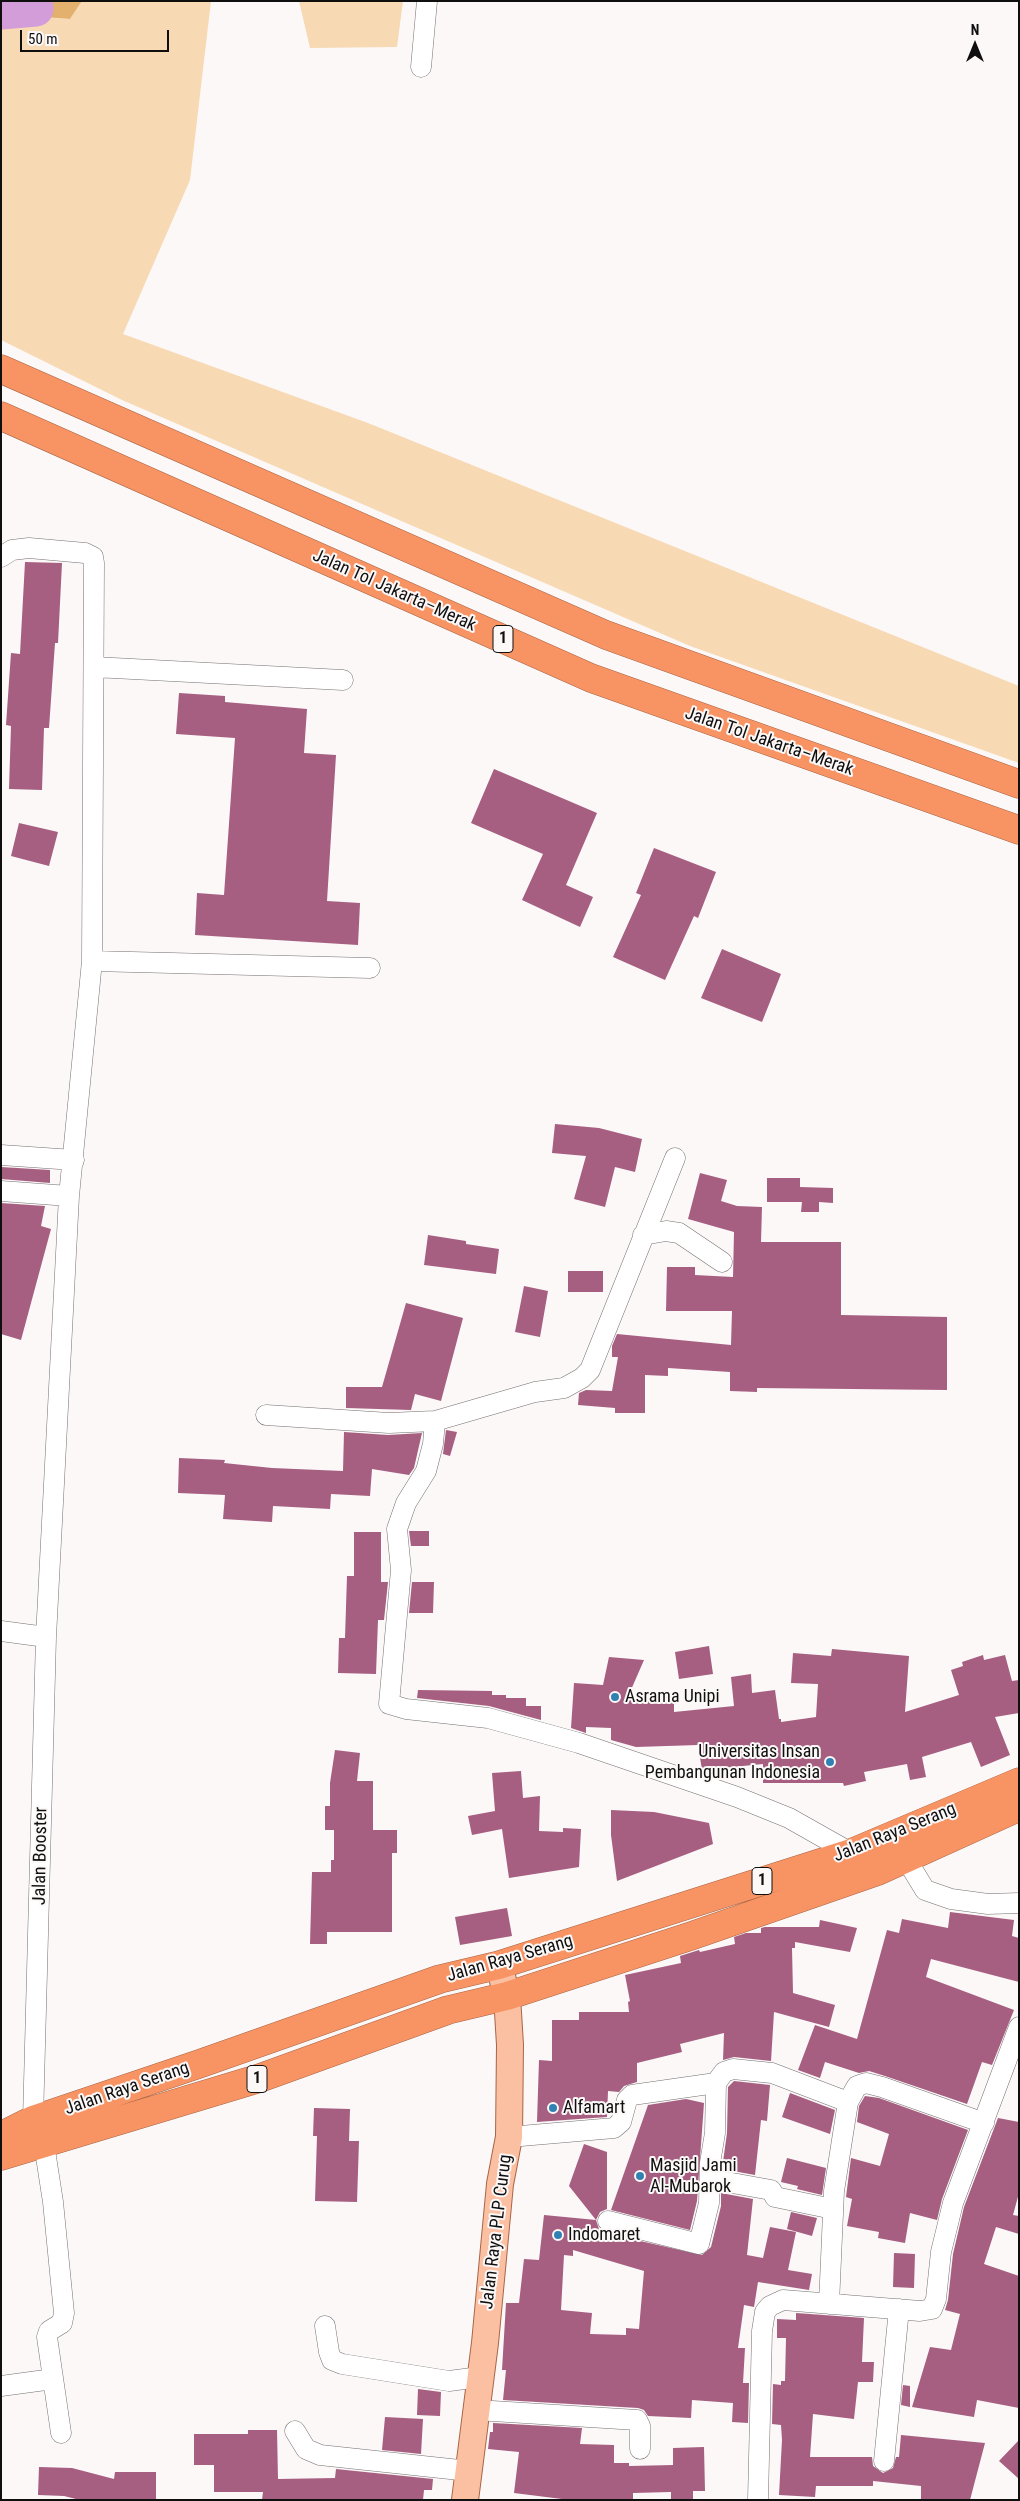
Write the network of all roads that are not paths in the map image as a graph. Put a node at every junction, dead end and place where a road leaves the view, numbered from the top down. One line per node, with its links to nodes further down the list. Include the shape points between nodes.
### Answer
1 (427, 1): 2 (street)
2 (421, 67)
3 (1, 369): 8 (highway, via 606,635)
4 (1, 416): 9 (highway, Jalan Tol Jakarta–Merak / 1, via 591,678)
5 (1, 557): 6 (street, Jalan Booster, via 12,550 29,548 85,553 94,557)
6 (94, 667): 7 (street); 10 (street, Jalan Booster)
7 (344, 680)
8 (1019, 784)
9 (1019, 830)
10 (92, 961): 11 (street); 14 (street, Jalan Booster)
11 (370, 968)
12 (1, 1155): 14 (street)
13 (675, 1158): 17 (street)
14 (74, 1160): 16 (street, Jalan Booster)
15 (1, 1192): 16 (street)
16 (69, 1196): 22 (street, Jalan Booster)
17 (643, 1235): 18 (street, via 666,1231 679,1234); 20 (street, via 608,1328 590,1370 582,1378 564,1388 535,1392)
18 (722, 1262)
19 (266, 1415): 20 (street, via 389,1422)
20 (435, 1421): 24 (street, via 426,1472 406,1503 397,1529 401,1570 390,1704 406,1709 488,1718 579,1743 789,1818)
21 (1, 1632): 22 (street)
22 (46, 1637): 32 (street, Jalan Booster)
23 (1019, 1801): 24 (highway, Jalan Raya Serang / 1); 25 (highway, Jalan Raya Serang / 1)
24 (851, 1853): 27 (highway, Jalan Raya Serang / 1)
25 (906, 1859): 26 (street, via 925,1890 951,1899 988,1904); 28 (highway, Jalan Raya Serang / 1, via 691,1936)
26 (1019, 1902)
27 (499, 1965): 28 (main road, Jalan Raya PLP Curug); 34 (highway, Jalan Raya Serang / 1, via 440,1979)
28 (507, 1996): 36 (highway, Jalan Raya Serang / 1, via 448,2010 260,2078); 38 (main road, Jalan Raya PLP Curug)
29 (1019, 2027): 30 (street)
30 (1011, 2072): 35 (street)
31 (716, 2083): 33 (street, via 727,2070 750,2069 772,2073); 38 (street, via 632,2095 627,2100 621,2122 614,2128); 40 (street)
32 (36, 2085): 34 (street); 36 (street, Jalan Booster)
33 (848, 2102): 35 (street, via 857,2086 866,2083); 41 (street)
34 (61, 2111): 36 (highway, Jalan Raya Serang / 1)
35 (984, 2123): 44 (street, via 953,2202 941,2252 934,2305 927,2310)
36 (39, 2132): 37 (highway, Jalan Raya Serang / 1); 39 (highway, Jalan Raya Serang / 1); 47 (street, Jalan Booster, via 53,2202 64,2313 62,2323 49,2331 46,2337)
37 (1, 2136)
38 (509, 2136): 46 (main road, Jalan Raya PLP Curug, via 500,2184)
39 (1, 2156)
40 (710, 2179): 41 (street, via 771,2190 776,2197); 42 (street, via 709,2202 699,2244)
41 (833, 2209): 43 (street)
42 (608, 2220)
43 (829, 2304): 44 (street); 56 (street, via 783,2300 765,2312)
44 (899, 2309): 53 (street)
45 (325, 2326): 46 (street, via 332,2360 342,2364 449,2381)
46 (480, 2377): 49 (main road, Jalan Raya PLP Curug)
47 (53, 2379): 48 (street); 51 (street)
48 (1, 2386)
49 (476, 2410): 52 (street, via 636,2420 640,2426); 54 (main road, Jalan Raya PLP Curug)
50 (294, 2431): 54 (street, via 306,2449 320,2455)
51 (61, 2433)
52 (640, 2449)
53 (884, 2461)
54 (469, 2471): 55 (main road, Jalan Raya PLP Curug)
55 (465, 2500)
56 (758, 2500)

